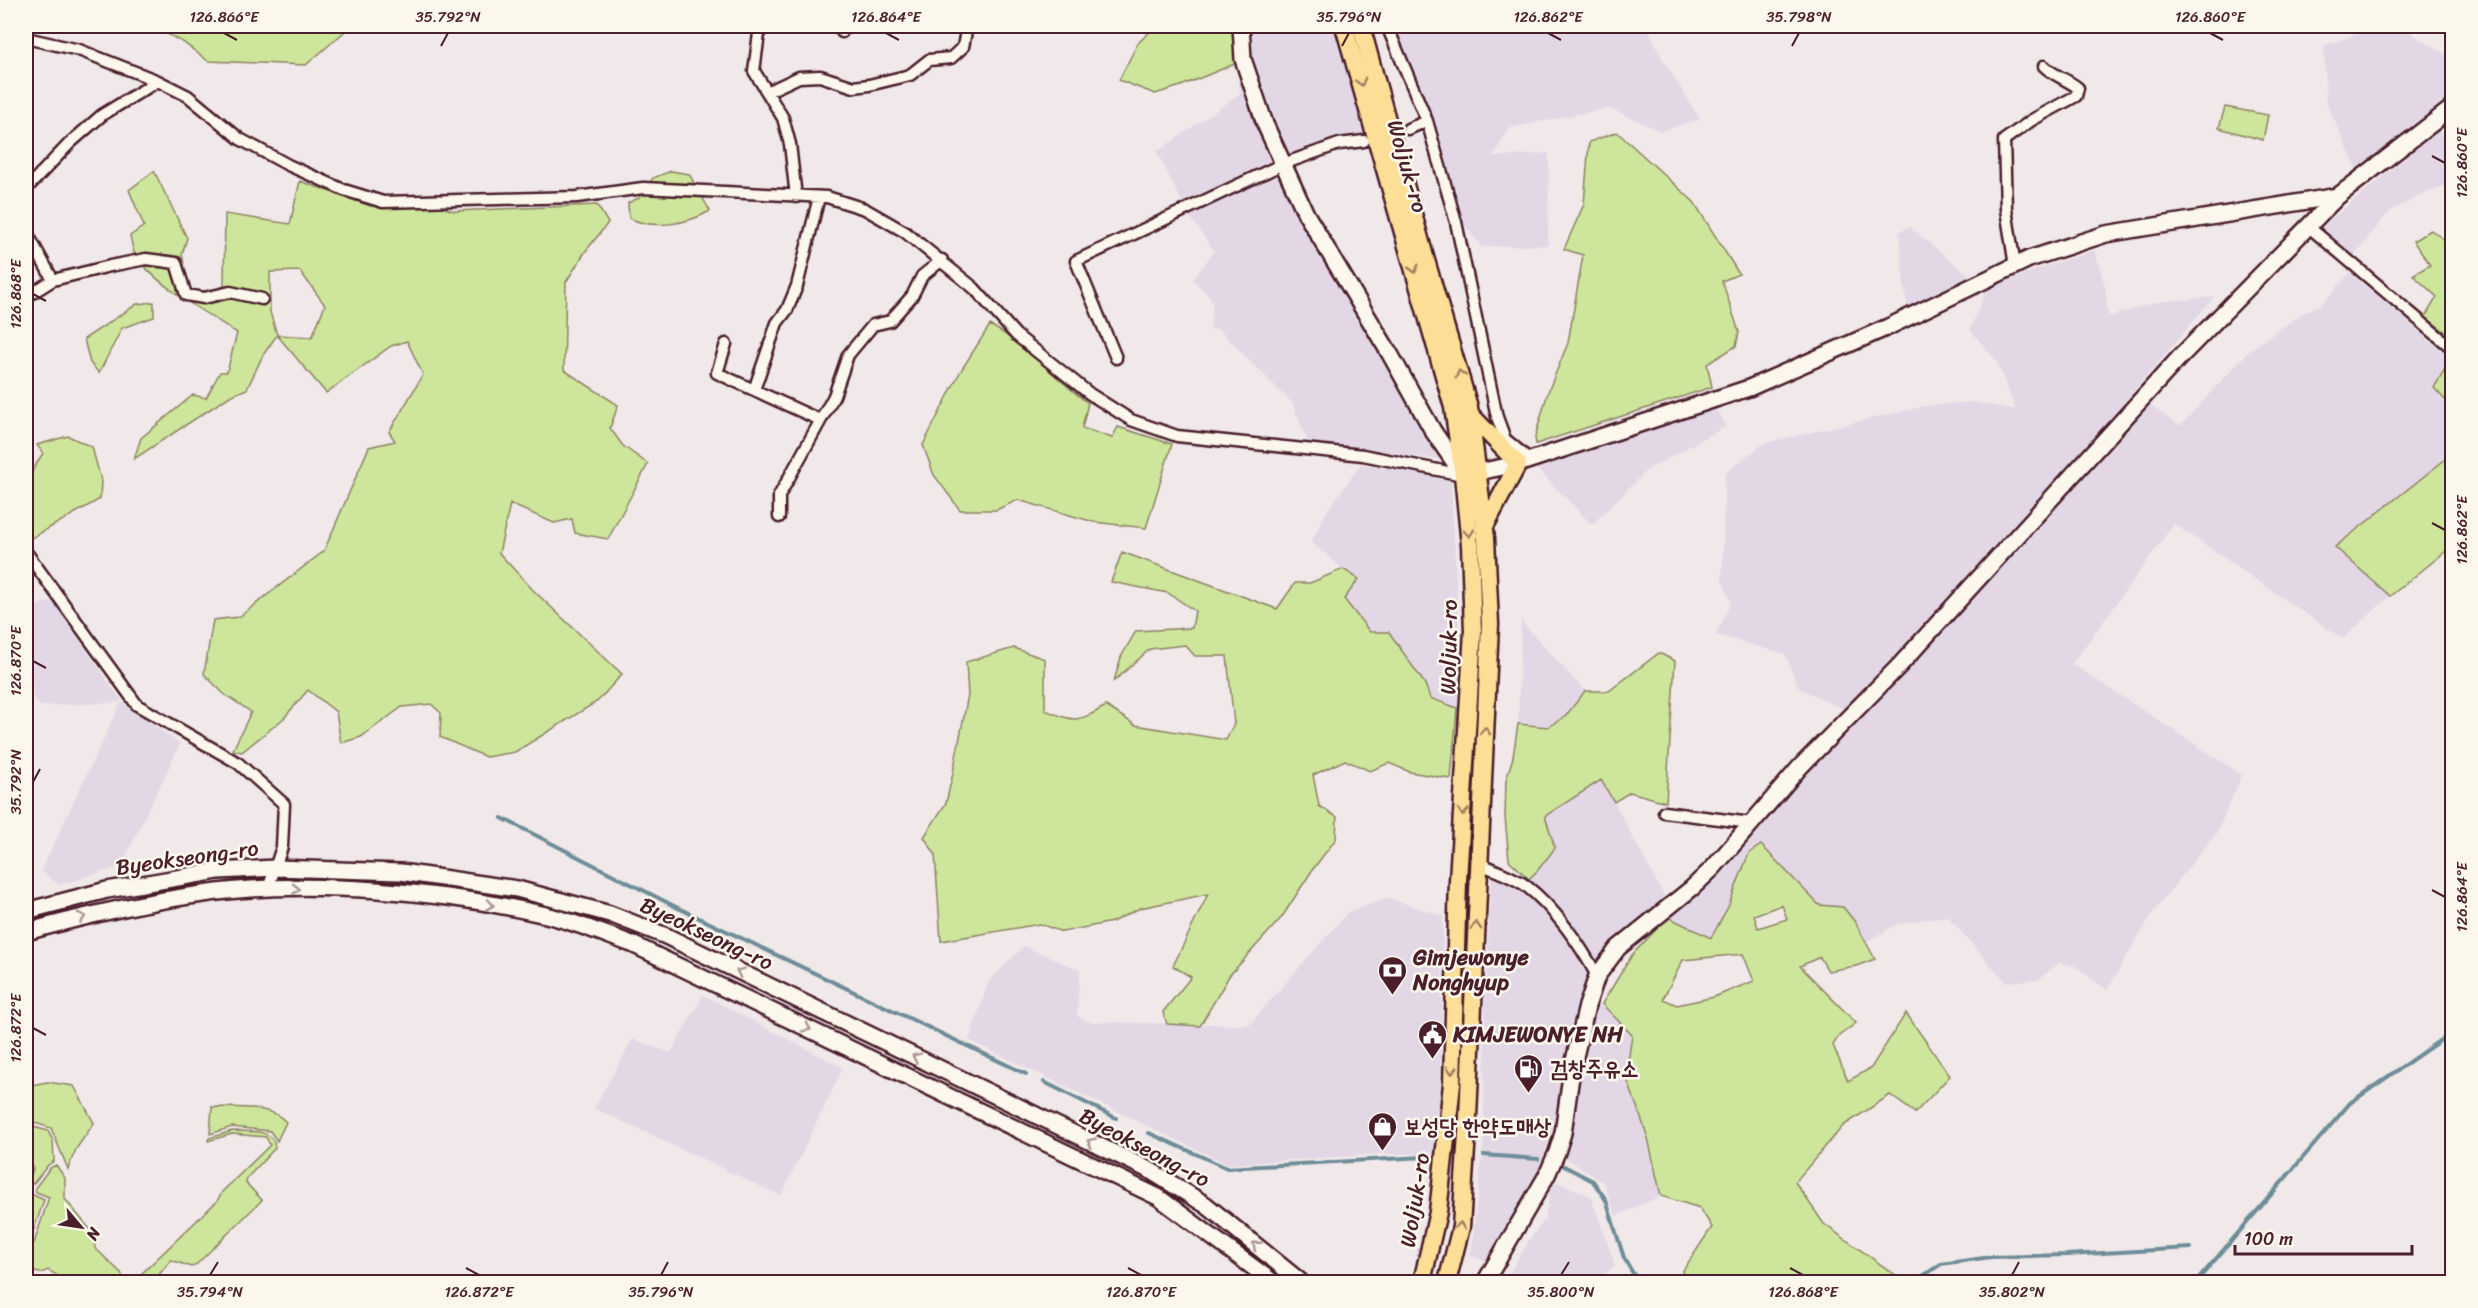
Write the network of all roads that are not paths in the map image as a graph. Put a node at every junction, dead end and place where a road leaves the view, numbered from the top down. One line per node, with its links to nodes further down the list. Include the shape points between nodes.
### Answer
1 (760, 26): 10 (street, via 754,71)
2 (967, 26): 10 (street, via 963,47 951,58 929,60 910,75 854,87 820,76 799,77)
3 (1241, 26): 15 (street, via 1243,59)
4 (1344, 26): 34 (main road, Woljuk-ro, one-way to 34)
5 (1361, 26): 31 (main road, Woljuk-ro, one-way to 5)
6 (1387, 26): 12 (street)
7 (26, 38): 9 (street, via 79,50)
8 (2044, 66): 23 (street, via 2078,88 2076,96 2004,140 2006,208)
9 (158, 81): 16 (street, via 102,115); 18 (street, via 188,96 250,144 288,165 383,202 577,197 643,188)
10 (767, 92): 18 (street, via 783,118)
11 (2452, 108): 17 (street)
12 (1427, 121): 13 (street); 33 (street, via 1456,222 1497,417 1505,439)
13 (1408, 129)
14 (1364, 141): 15 (street, via 1339,144)
15 (1283, 164): 29 (street, via 1076,261); 34 (street, via 1306,214 1433,431)
16 (26, 189)
17 (2338, 196): 20 (street); 23 (street, via 2106,234)
18 (796, 197): 19 (street)
19 (819, 197): 22 (street, via 865,209); 30 (street, via 797,286 777,322)
20 (2309, 227): 28 (street); 39 (street, via 2179,358)
21 (26, 231): 24 (street)
22 (942, 260): 32 (street, via 922,276 912,296 890,321 873,325 848,355 834,396); 34 (street, via 974,288 1016,335 1090,394 1131,420 1177,436 1363,456)
23 (2015, 266): 33 (street, via 1749,388)
24 (53, 280): 25 (street); 26 (street, via 146,259 176,262 186,295 204,298 230,292)
25 (26, 297)
26 (262, 299)
27 (726, 344): 30 (street, via 717,373)
28 (2452, 348)
29 (1116, 358)
30 (754, 390): 32 (street)
31 (1470, 414): 33 (main road); 34 (main road, Woljuk-ro)
32 (820, 420): 35 (street, via 779,496)
33 (1524, 462): 34 (street); 36 (main road)
34 (1470, 474): 36 (main road, Woljuk-ro); 48 (main road, Woljuk-ro, one-way to 48, via 1473,631 1458,880 1452,1084 1438,1212)
35 (779, 517)
36 (1484, 528): 40 (main road, Woljuk-ro, one-way to 36, via 1490,624)
37 (26, 552): 41 (street, via 137,705 238,763 284,804 282,847)
38 (1664, 812): 39 (street)
39 (1751, 823): 45 (street, via 1692,888 1618,948)
40 (1479, 863): 45 (street, via 1523,884 1542,901 1582,948); 49 (main road, Woljuk-ro, one-way to 40, via 1461,1227)
41 (275, 868): 42 (street); 43 (street, Byeokseong-ro, via 218,871 107,890); 47 (street, Byeokseong-ro, one-way to 41, via 1206,1205 1151,1171 666,936 610,914 517,890 401,872)
42 (268, 889): 44 (street, Byeokseong-ro, one-way to 42, via 92,914 204,894); 46 (street, Byeokseong-ro, one-way to 46, via 443,896 547,916 632,944 1158,1197)
43 (26, 911)
44 (26, 932)
45 (1597, 976): 50 (street, via 1576,1050 1557,1152)
46 (1273, 1282)
47 (1301, 1282)
48 (1422, 1282)
49 (1447, 1282)
50 (1485, 1282)

